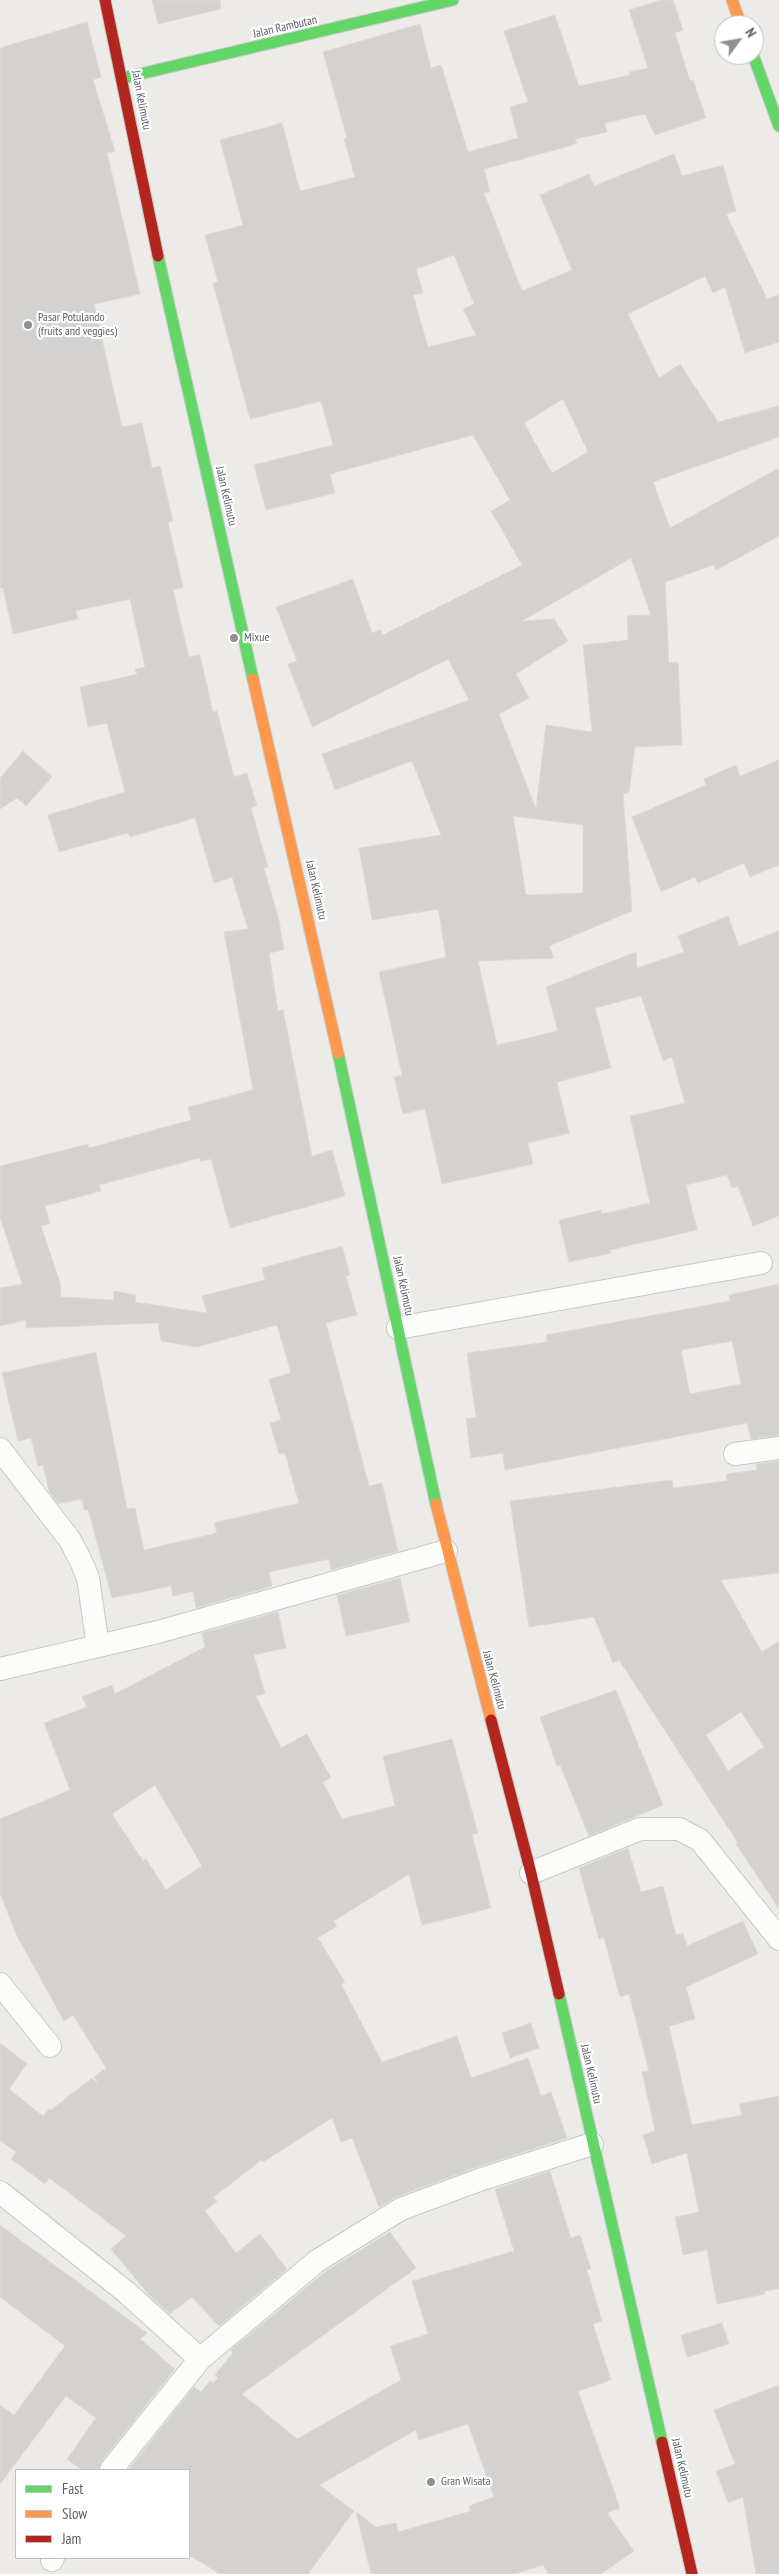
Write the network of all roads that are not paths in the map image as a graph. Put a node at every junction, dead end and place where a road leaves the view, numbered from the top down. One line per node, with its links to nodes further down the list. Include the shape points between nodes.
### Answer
1 (105, 0): 6 (street, Jalan Kelimutu)
2 (453, 0): 6 (street, Jalan Rambutan)
3 (732, 0): 4 (street)
4 (737, 15)
5 (757, 65): 7 (street)
6 (123, 78): 9 (street, Jalan Kelimutu, via 168,306 317,955)
7 (779, 126)
8 (761, 1263): 9 (street)
9 (398, 1328): 13 (street, Jalan Kelimutu)
10 (779, 1448): 12 (street)
11 (0, 1449): 14 (street, via 70,1540 82,1561 88,1578)
12 (735, 1454)
13 (446, 1552): 14 (street); 16 (street, Jalan Kelimutu)
14 (98, 1646): 15 (street)
15 (0, 1669)
16 (531, 1873): 17 (street, via 640,1829 679,1829 700,1840); 20 (street, Jalan Kelimutu)
17 (779, 1939)
18 (0, 1984): 19 (street)
19 (50, 2046)
20 (592, 2144): 22 (street, via 401,2209 317,2261); 24 (street, Jalan Kelimutu)
21 (0, 2192): 22 (street, via 126,2292)
22 (200, 2359): 23 (street)
23 (112, 2469)
24 (692, 2574)

